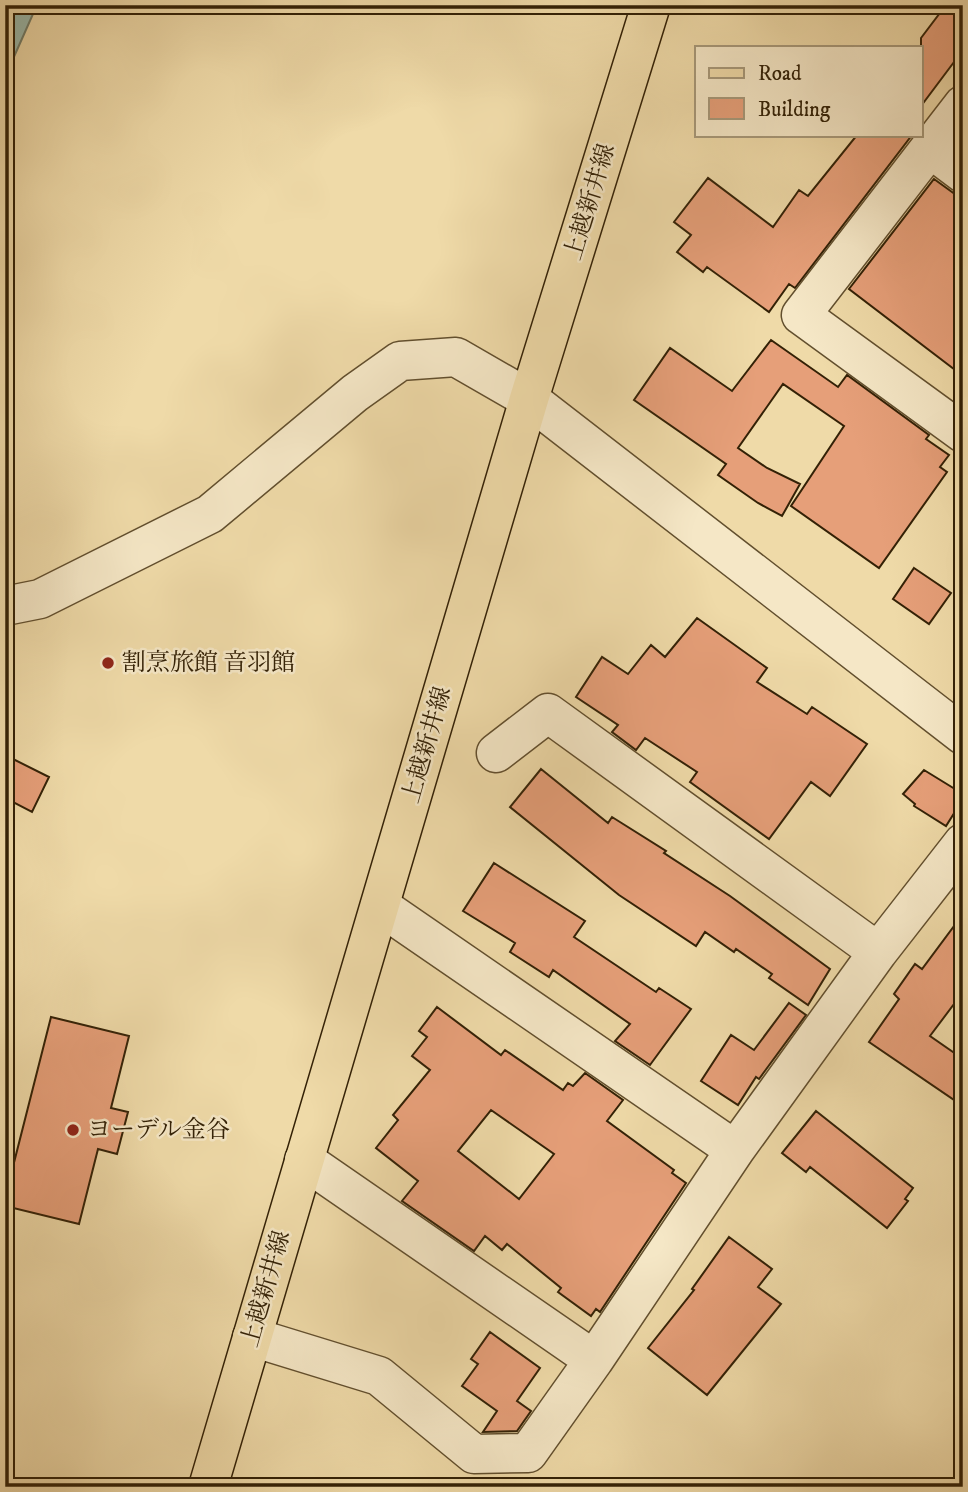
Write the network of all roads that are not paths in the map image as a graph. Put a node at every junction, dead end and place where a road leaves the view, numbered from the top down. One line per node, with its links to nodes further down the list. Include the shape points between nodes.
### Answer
1 (651, 5): 5 (main road, 上越新井線)
2 (963, 105): 3 (street)
3 (931, 149): 4 (street); 6 (street, via 801,315)
4 (963, 173)
5 (529, 400): 7 (street, via 456,357 400,361 210,514 40,599); 8 (street); 11 (main road, 上越新井線)
6 (963, 433)
7 (5, 606)
8 (963, 735)
9 (496, 753): 12 (street, via 548,712)
10 (963, 843): 12 (street)
11 (380, 906): 13 (street); 14 (main road, 上越新井線)
12 (878, 952): 13 (street)
13 (735, 1150): 16 (street)
14 (304, 1160): 15 (main road, 上越新井線); 16 (street)
15 (252, 1337): 16 (street, via 379,1376 474,1454 528,1453); 17 (main road, 上越新井線)
16 (594, 1360)
17 (208, 1487)

